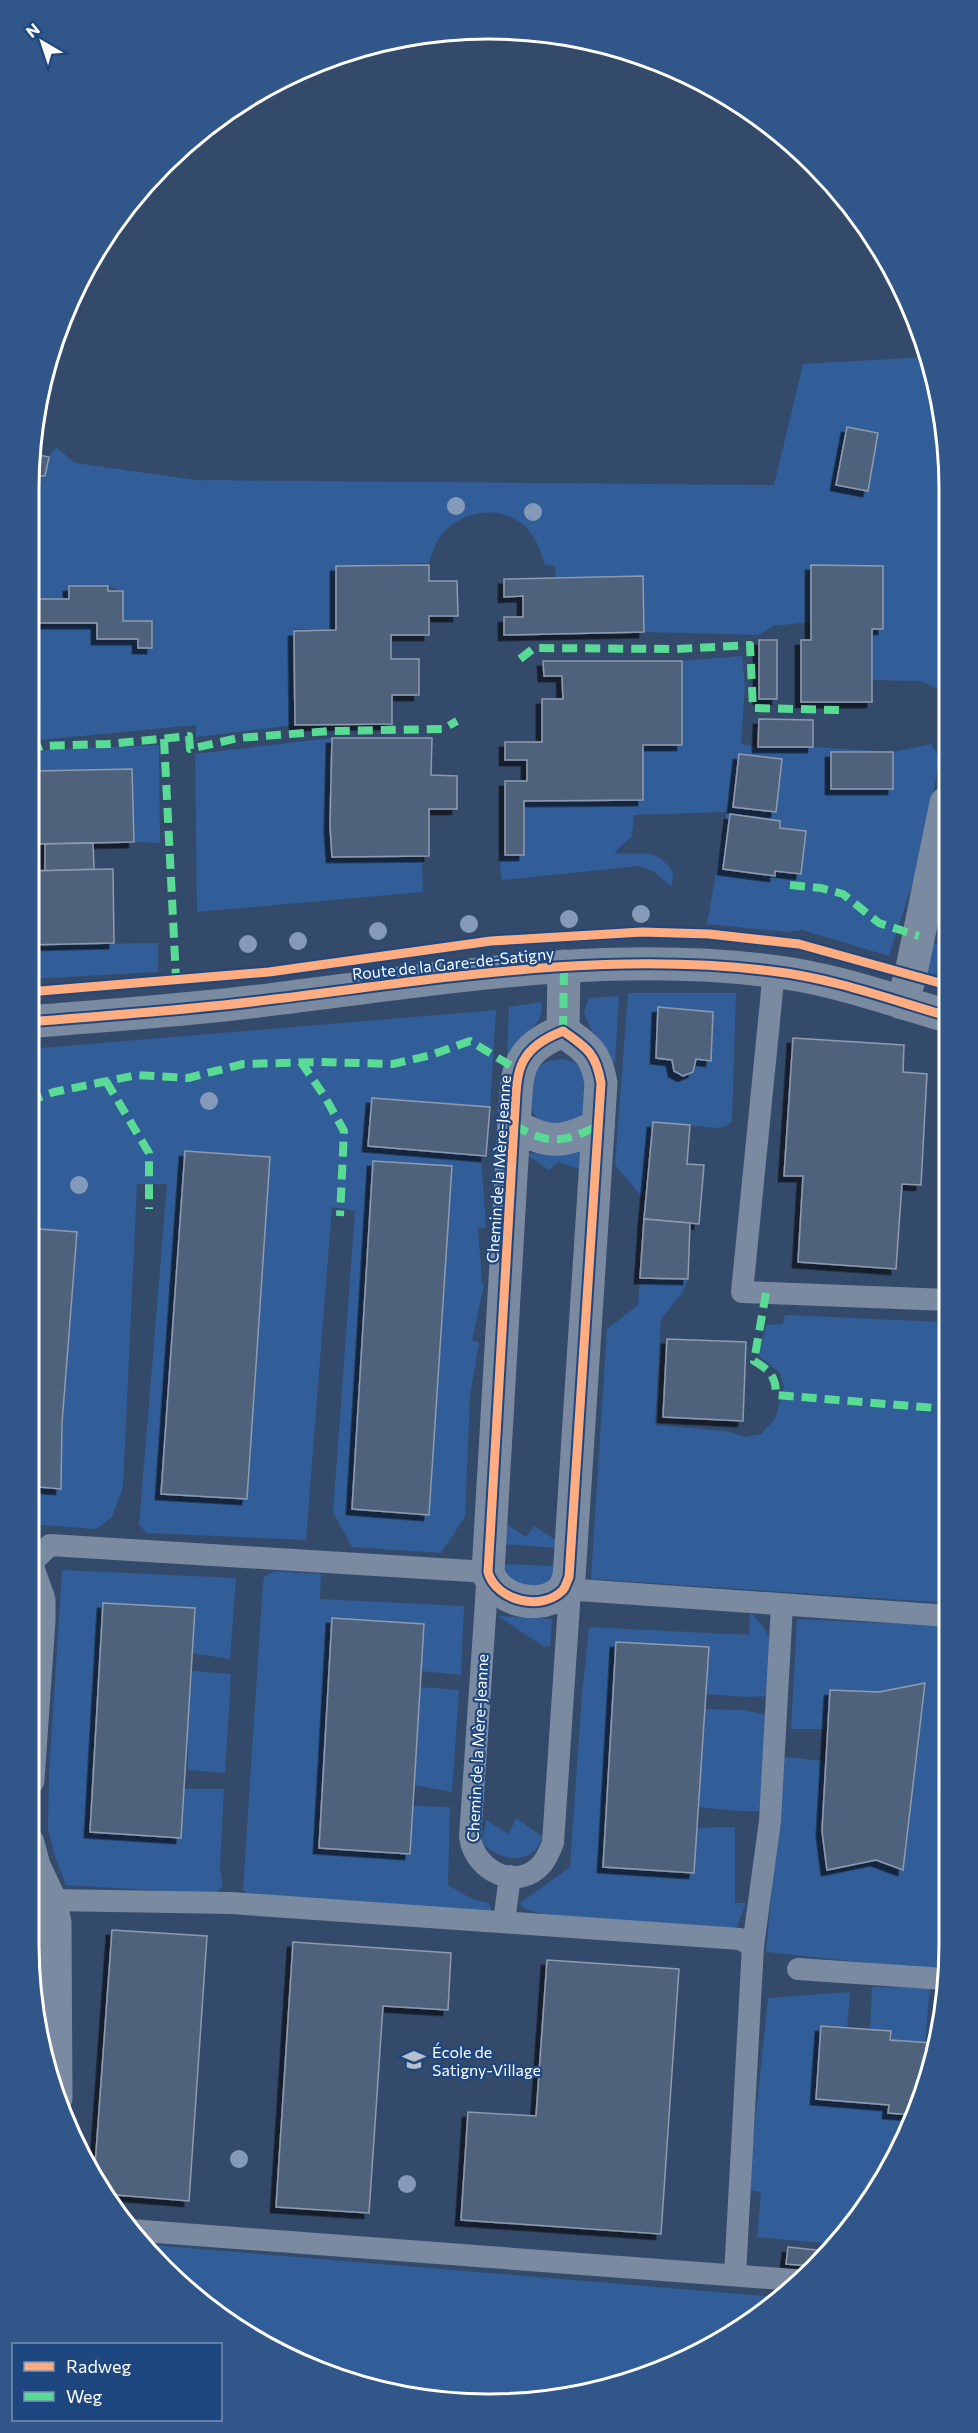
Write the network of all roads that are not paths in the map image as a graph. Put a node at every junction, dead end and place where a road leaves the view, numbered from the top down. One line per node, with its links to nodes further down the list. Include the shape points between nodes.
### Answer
1 (939, 837): 4 (street)
2 (564, 966): 3 (street, Route de la Gare-de-Satigny, via 681,964); 6 (street, Route de la Gare-de-Satigny, via 495,970 271,1000); 7 (street)
3 (774, 971): 4 (street, Route de la Gare-de-Satigny, via 839,982); 10 (lane, via 742,1292)
4 (902, 1003): 5 (street, Route de la Gare-de-Satigny)
5 (939, 1014)
6 (39, 1022)
7 (563, 1031): 8 (street, Chemin de la Mère-Jeanne, via 549,1036 525,1055 518,1070); 9 (street, via 580,1042 598,1063)
8 (514, 1125): 9 (street, via 533,1137 549,1141 564,1140); 12 (street, Chemin de la Mère-Jeanne)
9 (598, 1126): 13 (street)
10 (939, 1300)
11 (39, 1556): 12 (lane, via 50,1545)
12 (488, 1572): 13 (street, via 491,1581 507,1597 541,1600); 18 (lane, Chemin de la Mère-Jeanne, via 470,1837 471,1848 482,1865)
13 (567, 1589): 15 (lane); 18 (lane, via 553,1843 541,1865 532,1872)
14 (39, 1600): 17 (street)
15 (782, 1605): 16 (lane); 22 (lane, via 770,1821)
16 (939, 1615)
17 (39, 1620)
18 (510, 1876): 21 (lane)
19 (39, 1877): 20 (street)
20 (50, 1900): 21 (lane, via 231,1903); 25 (street, via 57,1951)
21 (504, 1922): 22 (lane, via 740,1939)
22 (753, 1946): 27 (lane)
23 (798, 1969): 24 (lane)
24 (937, 1979)
25 (56, 2067)
26 (143, 2231): 27 (lane)
27 (735, 2275): 28 (lane)
28 (789, 2279)

